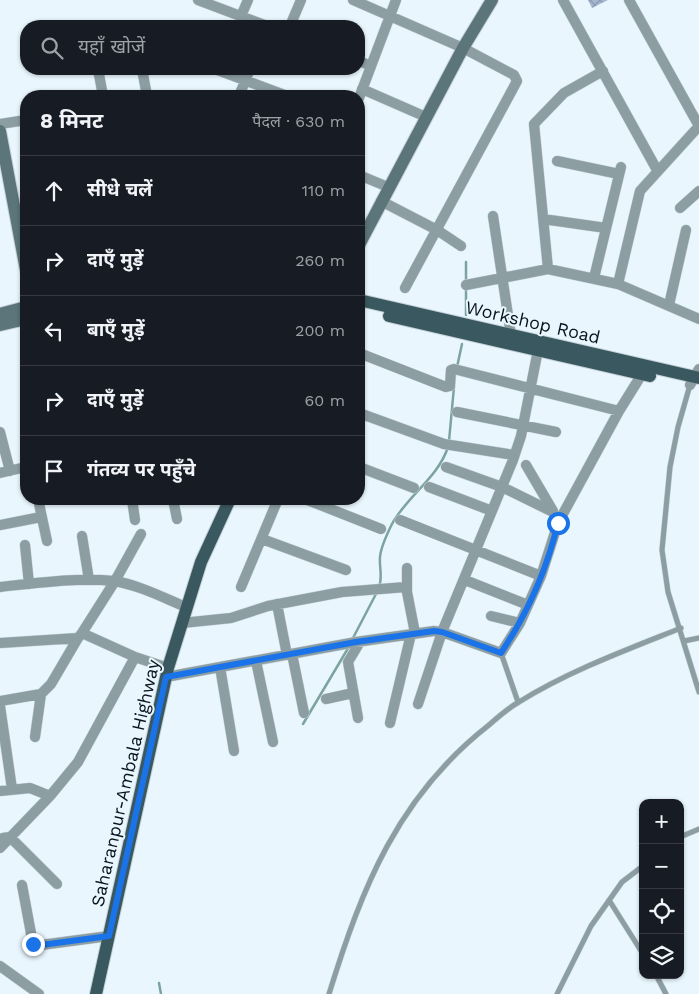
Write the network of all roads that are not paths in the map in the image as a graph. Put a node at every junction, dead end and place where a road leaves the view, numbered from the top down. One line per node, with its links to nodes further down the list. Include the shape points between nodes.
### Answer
1 (198, 0): 10 (street)
2 (248, 0): 10 (street)
3 (301, 0): 12 (street)
4 (353, 0): 9 (street)
5 (396, 0): 9 (street)
6 (492, 0): 13 (main road)
7 (563, 0): 16 (street)
8 (629, 0): 31 (street)
9 (390, 15): 13 (street); 15 (street)
10 (241, 16): 11 (street)
11 (251, 20)
12 (293, 20)
13 (463, 48): 28 (main road); 43 (street, via 514,75 517,81)
14 (365, 64): 15 (street)
15 (371, 66): 26 (street)
16 (602, 71): 34 (street); 41 (street, via 564,93 534,124)
17 (99, 75): 22 (street)
18 (143, 75): 23 (street)
19 (231, 75): 21 (street)
20 (247, 75): 21 (street)
21 (245, 80): 24 (street); 25 (street)
22 (102, 90)
23 (145, 90)
24 (241, 90)
25 (271, 90)
26 (362, 90)
27 (365, 96): 28 (street)
28 (426, 118): 36 (main road)
29 (20, 121): 30 (street)
30 (0, 124)
31 (699, 126): 34 (street)
32 (0, 131): 46 (main road)
33 (557, 161): 42 (street, via 620,171)
34 (658, 170): 51 (street, via 640,191)
35 (365, 177): 36 (street)
36 (388, 187): 38 (main road)
37 (699, 191): 39 (street)
38 (381, 201): 43 (street); 45 (main road)
39 (680, 208)
40 (493, 216): 49 (street)
41 (543, 219): 42 (street); 48 (street)
42 (606, 228): 50 (street)
43 (437, 230): 47 (street); 53 (street)
44 (686, 230): 55 (street)
45 (365, 233)
46 (20, 238)
47 (461, 246)
48 (548, 269): 49 (street); 50 (street)
49 (502, 277): 52 (street); 62 (street)
50 (594, 278): 51 (street)
51 (618, 284): 55 (street)
52 (466, 285)
53 (405, 288)
54 (365, 301): 62 (main road, Workshop Road)
55 (669, 305): 59 (street)
56 (20, 309): 58 (main road)
57 (365, 310): 63 (main road, Workshop Road)
58 (0, 314)
59 (699, 319)
60 (20, 320): 61 (main road)
61 (0, 325)
62 (511, 335): 66 (main road, Workshop Road)
63 (538, 350): 65 (main road, Workshop Road); 67 (street)
64 (365, 355): 67 (street, via 446,387 450,386 450,370 457,370)
65 (642, 374): 66 (main road, Workshop Road); 68 (street)
66 (696, 379): 120 (lane, via 678,426 662,535 664,569)
67 (530, 390): 68 (street); 71 (street)
68 (619, 411): 95 (street)
69 (457, 412): 71 (street)
70 (365, 415): 74 (street, via 448,445)
71 (523, 426): 73 (street); 74 (street)
72 (0, 432): 79 (street)
73 (556, 432)
74 (514, 455): 81 (street)
75 (526, 465): 90 (street)
76 (446, 467): 81 (street)
77 (20, 468): 79 (street)
78 (365, 469): 82 (street)
79 (5, 472)
80 (429, 487): 89 (street)
81 (502, 487): 89 (street); 90 (street)
82 (414, 488)
83 (39, 505): 91 (street)
84 (133, 505): 93 (street)
85 (174, 505): 92 (street)
86 (227, 505): 116 (main road, Saharanpur-Ambala Highway, via 201,562)
87 (276, 505): 100 (street)
88 (319, 505): 97 (street)
89 (492, 511): 103 (street)
90 (553, 512): 95 (street)
91 (42, 517): 96 (street); 101 (street)
92 (177, 519)
93 (135, 520)
94 (400, 520): 103 (street)
95 (558, 523): 106 (street)
96 (0, 525)
97 (381, 529)
98 (141, 534): 109 (street)
99 (82, 536): 107 (street)
100 (262, 539): 105 (street); 112 (street)
101 (47, 541)
102 (25, 545): 110 (street)
103 (477, 550): 106 (street); 108 (street)
104 (407, 568): 113 (street)
105 (346, 570)
106 (541, 576): 115 (street)
107 (89, 580): 109 (street); 110 (street)
108 (465, 580): 115 (street); 121 (street)
109 (115, 582): 116 (street); 123 (street)
110 (29, 584): 111 (street)
111 (0, 587)
112 (241, 587)
113 (406, 587): 114 (street, via 342,592); 122 (street)
114 (277, 604): 118 (street, via 231,618); 129 (street)
115 (528, 605): 119 (street)
116 (186, 607): 118 (main road, Saharanpur-Ambala Highway)
117 (491, 616): 119 (street)
118 (182, 623): 133 (main road, Saharanpur-Ambala Highway)
119 (520, 623): 128 (street)
120 (680, 628): 125 (lane); 139 (lane, via 586,666)
121 (442, 632): 122 (street); 128 (street); 140 (street)
122 (413, 633): 126 (street); 144 (street)
123 (80, 636): 127 (street); 130 (street); 136 (street, via 51,684)
124 (699, 638): 125 (lane)
125 (684, 640): 134 (lane)
126 (358, 642): 129 (street); 135 (street, via 348,662)
127 (0, 643)
128 (501, 653): 139 (lane)
129 (289, 655): 131 (street); 142 (street)
130 (135, 657): 133 (street); 151 (street, via 88,745)
131 (256, 661): 132 (street); 147 (street)
132 (220, 667): 133 (street); 148 (street)
133 (167, 673): 160 (main road, Saharanpur-Ambala Highway)
134 (699, 692)
135 (353, 693): 137 (street); 143 (street)
136 (41, 694): 138 (street); 146 (street)
137 (326, 698)
138 (0, 701)
139 (518, 702): 166 (lane, via 464,744 416,798 383,850 350,927)
140 (418, 704)
141 (0, 706): 145 (street)
142 (304, 713)
143 (358, 718)
144 (390, 723)
145 (2, 733): 149 (street)
146 (35, 737)
147 (273, 742)
148 (234, 751)
149 (12, 789): 150 (street); 151 (street, via 30,788)
150 (0, 791)
151 (50, 796): 154 (street)
152 (699, 829): 153 (lane)
153 (684, 835)
154 (5, 838): 155 (street); 157 (street)
155 (0, 848)
156 (639, 869): 159 (lane, via 622,882)
157 (57, 884)
158 (22, 885): 160 (street, via 33,944)
159 (609, 900): 161 (lane); 167 (lane)
160 (109, 936): 165 (main road, Saharanpur-Ambala Highway)
161 (639, 948)
162 (0, 966): 164 (street)
163 (658, 979): 168 (lane)
164 (39, 994)
165 (96, 994)
166 (329, 994)
167 (557, 994)
168 (666, 994)

